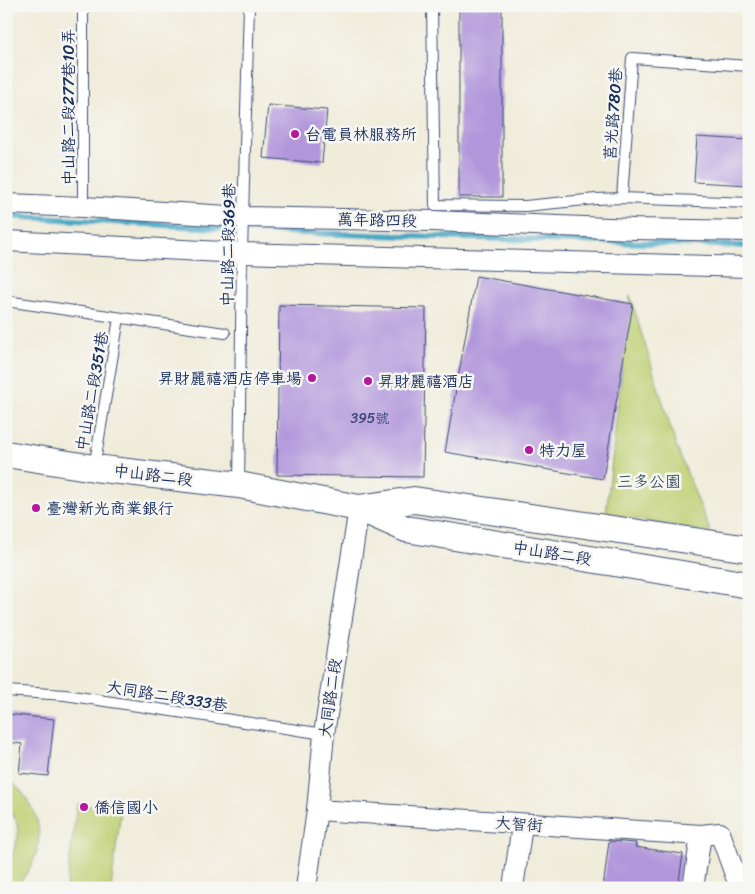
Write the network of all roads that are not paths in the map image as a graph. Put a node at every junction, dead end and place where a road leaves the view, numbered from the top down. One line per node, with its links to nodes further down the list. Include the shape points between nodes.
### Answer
1 (83, 6): 8 (lane, 中山路二段277巷10弄)
2 (249, 6): 9 (lane, 中山路二段369巷)
3 (432, 6): 5 (lane, via 435,205 525,206)
4 (749, 66): 5 (lane, 莒光路780巷, via 632,58)
5 (622, 198): 7 (lane)
6 (6, 204): 8 (street, 萬年路四段)
7 (749, 204)
8 (83, 207): 9 (street, 萬年路四段)
9 (244, 217): 10 (street, 萬年路四段); 12 (lane, 中山路二段369巷)
10 (749, 231)
11 (6, 241): 12 (street)
12 (242, 253): 13 (street); 19 (lane, 中山路二段369巷)
13 (749, 267)
14 (6, 301): 15 (lane, 中山路二段351巷)
15 (119, 318): 16 (lane, 中山路二段351巷); 18 (lane, 中山路二段351巷)
16 (225, 333)
17 (6, 454): 18 (street, 中山路二段)
18 (94, 468): 19 (street, 中山路二段)
19 (239, 485): 20 (street, 中山路二段)
20 (359, 508): 21 (street, 中山路二段, via 414,500); 22 (street, 中山路二段, via 406,529); 24 (street, 大同路二段)
21 (749, 549)
22 (749, 585)
23 (6, 691): 24 (lane, 大同路二段333巷, via 65,695)
24 (324, 734): 25 (street, 大同路二段)
25 (318, 810): 26 (street, 大智街); 28 (street, 大同路二段)
26 (522, 824): 27 (street, 大智街); 29 (street)
27 (711, 834): 30 (street); 31 (street)
28 (306, 888)
29 (513, 888)
30 (693, 888)
31 (740, 888)

